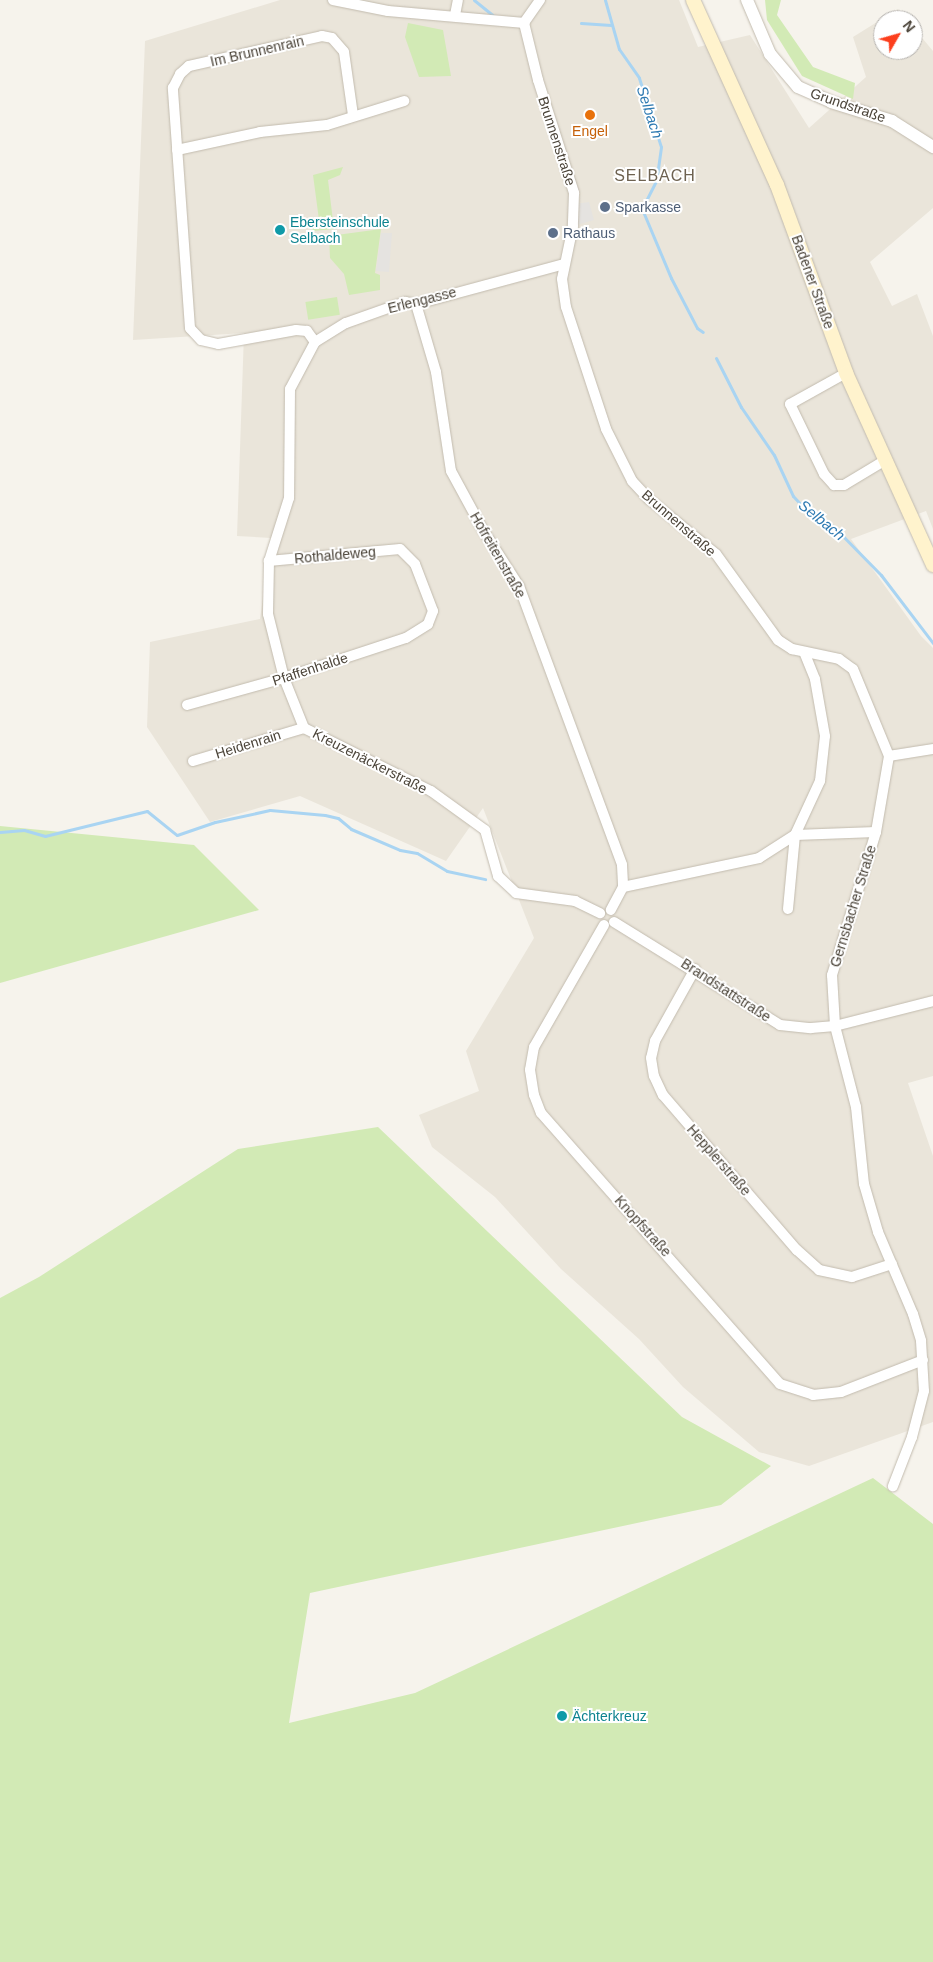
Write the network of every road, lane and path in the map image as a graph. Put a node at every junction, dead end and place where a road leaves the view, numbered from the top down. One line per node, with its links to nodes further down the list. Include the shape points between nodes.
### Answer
1 (333, 0): 6 (street, via 388,11)
2 (458, 0): 6 (street)
3 (540, 0): 7 (street)
4 (693, 0): 15 (main road, Badener Straße, via 777,185)
5 (746, 0): 10 (street, Grundstraße, via 770,54 798,88 892,121)
6 (455, 15): 7 (street)
7 (524, 23): 12 (street, Brunnenstraße, via 538,80 574,193 573,226)
8 (404, 101): 9 (street)
9 (353, 115): 11 (street, via 327,125 260,132); 11 (street, Im Brunnenrain, via 344,52 332,38 322,36 183,70 174,88)
10 (933, 147)
11 (177, 150): 14 (street, Im Brunnenrain, via 190,328 201,340 218,344 296,330 307,331)
12 (564, 264): 13 (street, Erlengasse); 20 (street, Brunnenstraße, via 562,279 566,307 589,382 606,429 632,481 650,500 716,554 778,640)
13 (416, 304): 14 (street, Erlengasse, via 405,302 379,311 346,324); 29 (street, Hofreitenstraße, via 436,372 452,471 483,530 519,586 622,865)
14 (315, 342): 17 (street, Kreuzenäckerstraße, via 290,389 289,498)
15 (846, 373): 16 (main road, Badener Straße); 16 (street, via 790,404 824,474 834,485 844,485)
16 (884, 461): 18 (main road, Badener Straße)
17 (269, 561): 19 (street, Rothaldeweg, via 400,549 415,564 433,611); 21 (street, Kreuzenäckerstraße, via 268,614)
18 (933, 565)
19 (428, 624): 21 (street, Pfaffenhalde, via 406,638)
20 (804, 652): 25 (street, via 839,659 853,669); 28 (street, via 814,679 825,736 820,782)
21 (284, 678): 22 (street, Pfaffenhalde); 23 (street, Kreuzenäckerstraße)
22 (187, 705)
23 (304, 728): 26 (street, Heidenrain); 32 (street, Kreuzenäckerstraße, via 431,791 485,830 498,876 516,893 575,901)
24 (933, 749): 25 (street)
25 (889, 756): 27 (street, Gernsbacher Straße)
26 (192, 761)
27 (876, 832): 28 (street); 37 (street, Gernsbacher Straße, via 832,975)
28 (795, 835): 29 (street, via 759,858); 30 (street)
29 (623, 887): 31 (street)
30 (788, 909)
31 (611, 910): 32 (street, via 604,909); 33 (street, via 616,917)
32 (600, 913): 34 (street, via 600,921)
33 (614, 922): 34 (street); 35 (street, Brandstattstraße)
34 (604, 925): 39 (street, Knopfstraße, via 534,1047 530,1070 541,1113 780,1384 813,1395 841,1392)
35 (695, 969): 37 (street, Brandstattstraße, via 780,1025); 38 (street, Hepplerstraße, via 655,1041 651,1058 654,1076 664,1095 797,1250 819,1270 852,1277)
36 (933, 1001): 37 (street, Brandstattstraße)
37 (835, 1026): 38 (street, Gernsbacher Straße, via 856,1107 864,1184 878,1232)
38 (892, 1264): 39 (street, Gernsbacher Straße, via 913,1314)
39 (923, 1360): 40 (street, Gernsbacher Straße, via 924,1391 912,1437)
40 (893, 1486)

